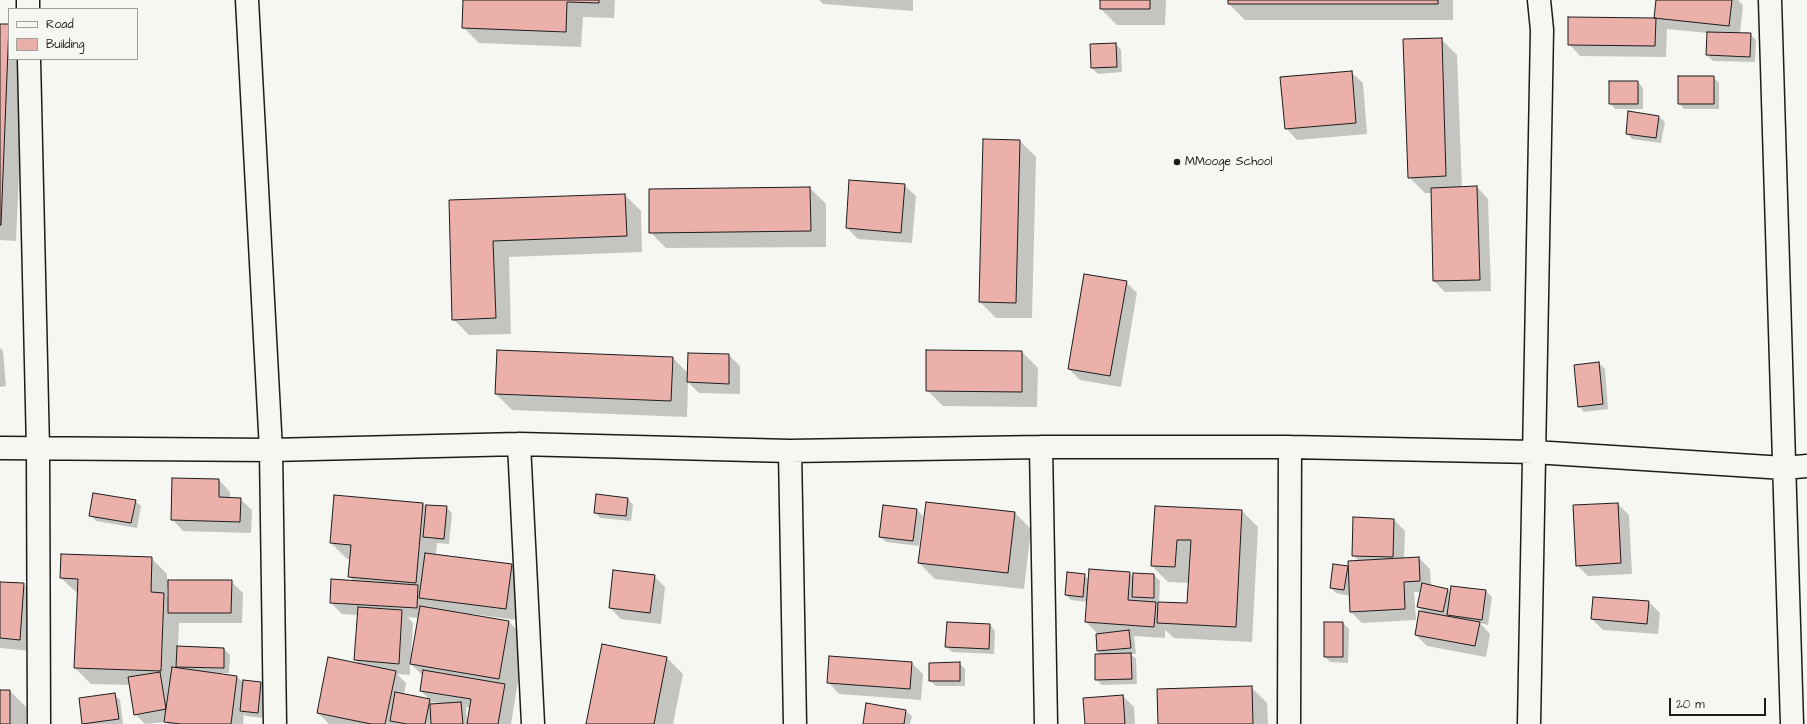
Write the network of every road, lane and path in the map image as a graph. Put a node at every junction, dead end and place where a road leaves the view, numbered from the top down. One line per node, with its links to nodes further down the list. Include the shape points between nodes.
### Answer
1 (247, 0): 10 (street)
2 (1539, 0): 12 (street, via 1542,30)
3 (1770, 0): 14 (street)
4 (29, 60): 9 (street)
5 (519, 444): 10 (street); 11 (street); 17 (street)
6 (1041, 447): 8 (street); 11 (street); 19 (street)
7 (0, 448): 9 (street)
8 (1290, 448): 12 (street); 20 (street)
9 (38, 449): 10 (street); 15 (street)
10 (271, 450): 16 (street)
11 (790, 451): 18 (street)
12 (1534, 452): 14 (street); 21 (street)
13 (1807, 466): 14 (street)
14 (1784, 468): 22 (street)
15 (39, 724)
16 (275, 724)
17 (533, 724)
18 (795, 724)
19 (1046, 724)
20 (1289, 724)
21 (1529, 724)
22 (1792, 724)

